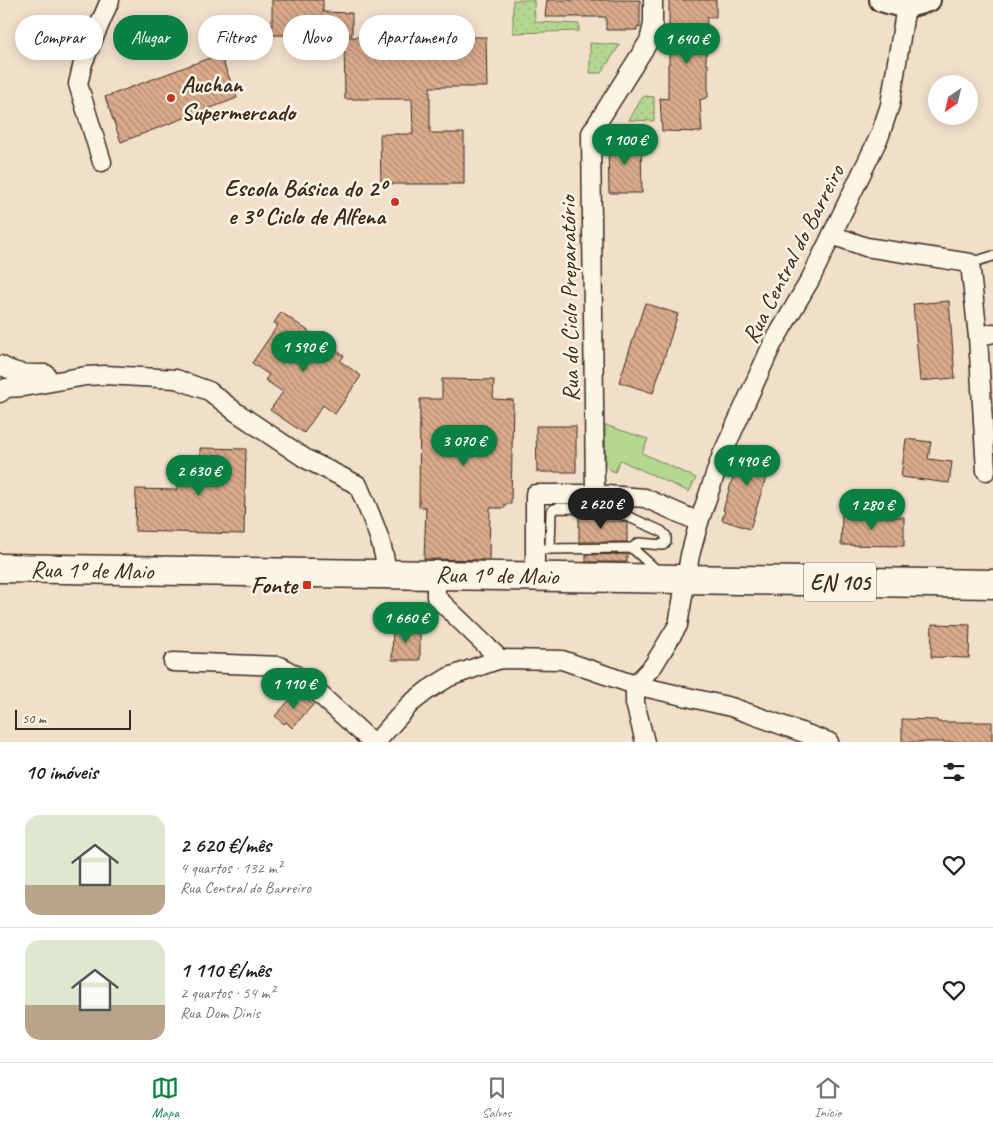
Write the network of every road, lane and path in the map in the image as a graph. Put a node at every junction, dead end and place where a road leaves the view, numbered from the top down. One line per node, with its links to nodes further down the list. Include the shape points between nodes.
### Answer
1 (110, 0): 6 (street, via 83,63 78,84)
2 (653, 0): 15 (street, Rua do Ciclo Preparatório, via 649,42 591,133)
3 (881, 0): 5 (street)
4 (929, 0): 5 (street)
5 (906, 4): 7 (street, Rua Central do Barreiro, via 888,113)
6 (102, 162)
7 (832, 235): 9 (street, via 866,247); 16 (street, Rua Central do Barreiro, via 772,345 720,457)
8 (993, 256): 9 (lane)
9 (970, 263): 10 (street)
10 (986, 335): 14 (street)
11 (0, 365): 12 (street, via 25,375)
12 (86, 376): 13 (street, via 23,387); 20 (street, via 176,379 209,391 306,459 358,485 381,543)
13 (2, 386)
14 (986, 471)
15 (595, 494): 16 (street, via 645,498); 18 (street, via 535,494)
16 (699, 522): 23 (street, Rua Central do Barreiro)
17 (632, 548): 18 (lane); 18 (lane, via 639,543 663,545 666,536 662,531 615,511 558,508 551,512); 23 (lane)
18 (543, 549): 22 (street)
19 (0, 568): 20 (main road, Rua 1º de Maio / EN 105)
20 (387, 574): 21 (main road, Rua 1º de Maio / EN 105)
21 (436, 574): 22 (main road, Rua 1º de Maio / EN 105); 25 (street, via 436,597)
22 (535, 576): 23 (main road, Rua 1º de Maio / EN 105)
23 (676, 578): 24 (main road, Rua 1º de Maio / EN 105); 27 (street, Rua Central do Barreiro, via 678,625 653,666)
24 (993, 584)
25 (500, 659): 27 (street, via 562,660); 29 (street, via 449,677 428,690 410,704)
26 (173, 662): 28 (street, via 280,666 304,680)
27 (635, 685): 30 (street, via 635,704); 31 (street, via 732,707)
28 (372, 742)
29 (376, 742)
30 (644, 742)
31 (829, 742)

